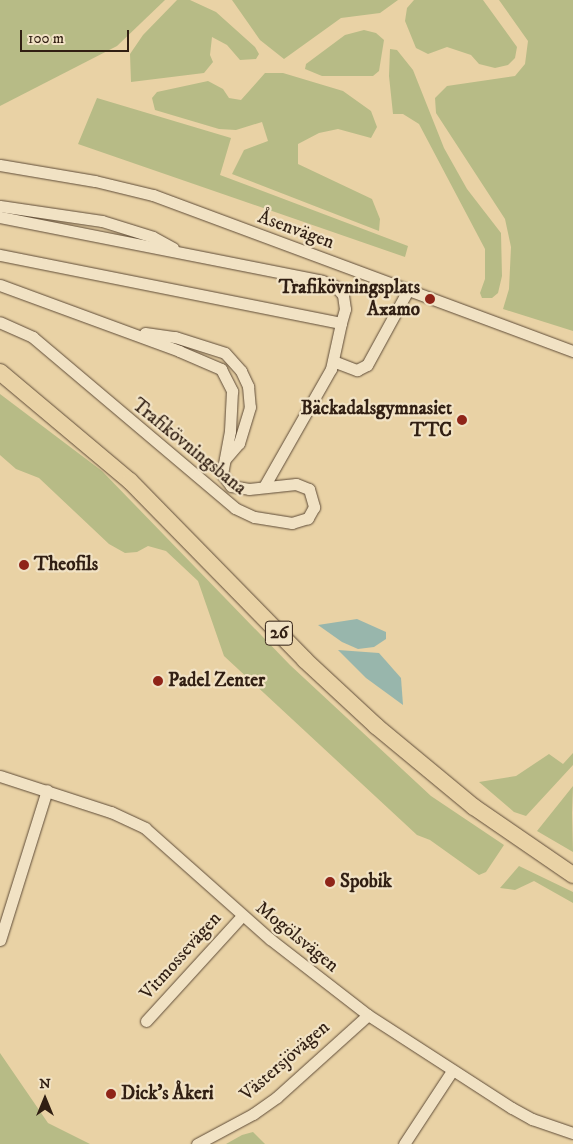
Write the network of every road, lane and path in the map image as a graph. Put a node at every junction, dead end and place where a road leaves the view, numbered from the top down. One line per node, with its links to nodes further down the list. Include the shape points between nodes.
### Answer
1 (0, 165): 7 (street, Åsenvägen, via 95,180 153,196)
2 (0, 206): 4 (street, Trafikövningsbana, via 102,221 153,237)
3 (0, 217): 4 (street, Trafikövningsbana)
4 (181, 253): 9 (street, Trafikövningsbana, via 336,286 343,295)
5 (0, 255): 9 (street)
6 (0, 285): 10 (street, Trafikövningsbana)
7 (408, 290): 11 (street, Åsenvägen); 12 (street, via 367,365 357,370)
8 (0, 322): 16 (street, Trafikövningsbana, via 32,338 234,508 254,517 292,523 308,518 314,507 309,489 296,484)
9 (341, 323): 12 (street, Trafikövningsbana)
10 (120, 329): 15 (street, Trafikövningsbana, via 221,369 232,391); 15 (street, Trafikövningsbana, via 175,338 226,353 241,371 248,386 250,407 239,443)
11 (573, 351)
12 (333, 361): 16 (street, Trafikövningsbana)
13 (0, 365): 19 (highway, 26, via 134,477 310,656 383,723 478,801)
14 (0, 372): 20 (highway, 26, via 130,481 305,660 376,726 474,807)
15 (225, 459): 16 (street, Trafikövningsbana, via 222,474 231,486 249,489)
16 (265, 485)
17 (0, 776): 18 (street, Mogölsvägen)
18 (47, 790): 21 (street, Mogölsvägen, via 111,812 145,828); 22 (street)
19 (573, 867)
20 (573, 875)
21 (242, 916): 23 (street, Mogölsvägen); 24 (street, Vitmossevägen)
22 (0, 940)
23 (368, 1015): 25 (street, Mogölsvägen); 27 (street, Västersjövägen, via 277,1097 253,1114)
24 (146, 1021)
25 (452, 1071): 26 (street, Mogölsvägen, via 532,1119); 28 (street)
26 (573, 1133)
27 (196, 1144)
28 (404, 1144)

